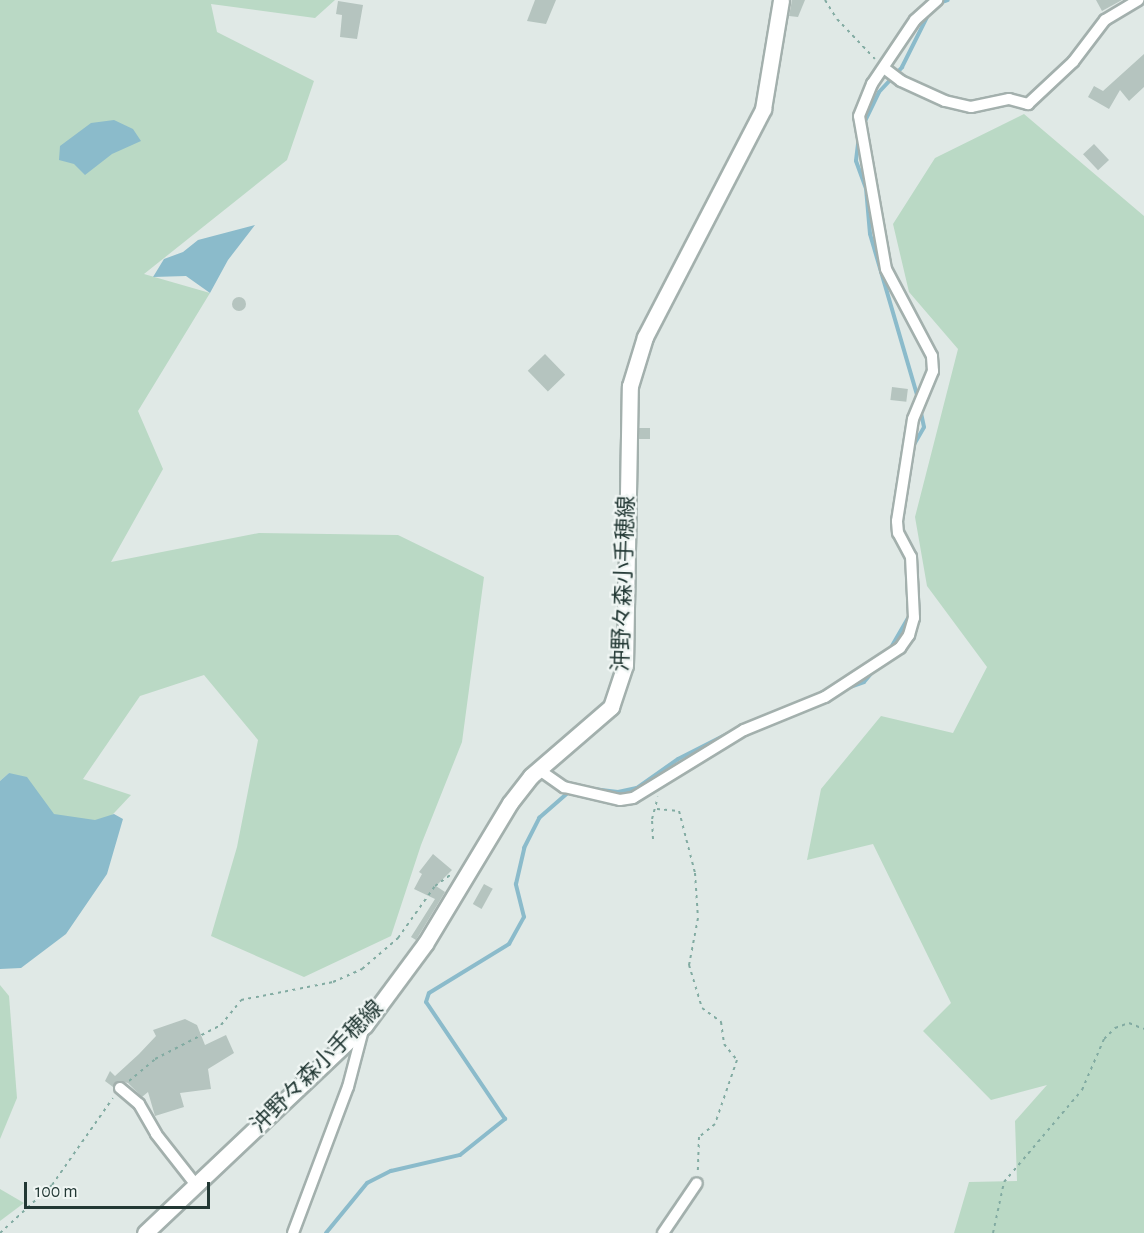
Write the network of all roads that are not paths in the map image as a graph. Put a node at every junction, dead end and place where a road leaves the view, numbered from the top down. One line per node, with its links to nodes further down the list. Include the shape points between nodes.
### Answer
1 (782, 0): 5 (main road, 沖野々森小手穂線, via 764,109 654,318 630,386 627,627 619,689 611,706 595,722)
2 (937, 0): 4 (street, via 915,20)
3 (1138, 0): 4 (street, via 1105,20 1072,62 1028,104 1009,99 971,107 945,102 901,81)
4 (884, 68): 5 (street, via 859,116 886,269 932,356 933,371 913,419 897,521 898,533 911,557 914,618 909,635 900,648 825,697 744,730 657,785 620,800 564,787)
5 (538, 769): 6 (main road, 沖野々森小手穂線, via 510,803 425,944)
6 (365, 1025): 9 (main road, 沖野々森小手穂線); 10 (street, via 348,1087)
7 (120, 1088): 9 (street, via 139,1104 156,1134)
8 (697, 1183): 12 (street)
9 (196, 1185): 11 (main road, 沖野々森小手穂線)
10 (295, 1232)
11 (145, 1233)
12 (663, 1233)

